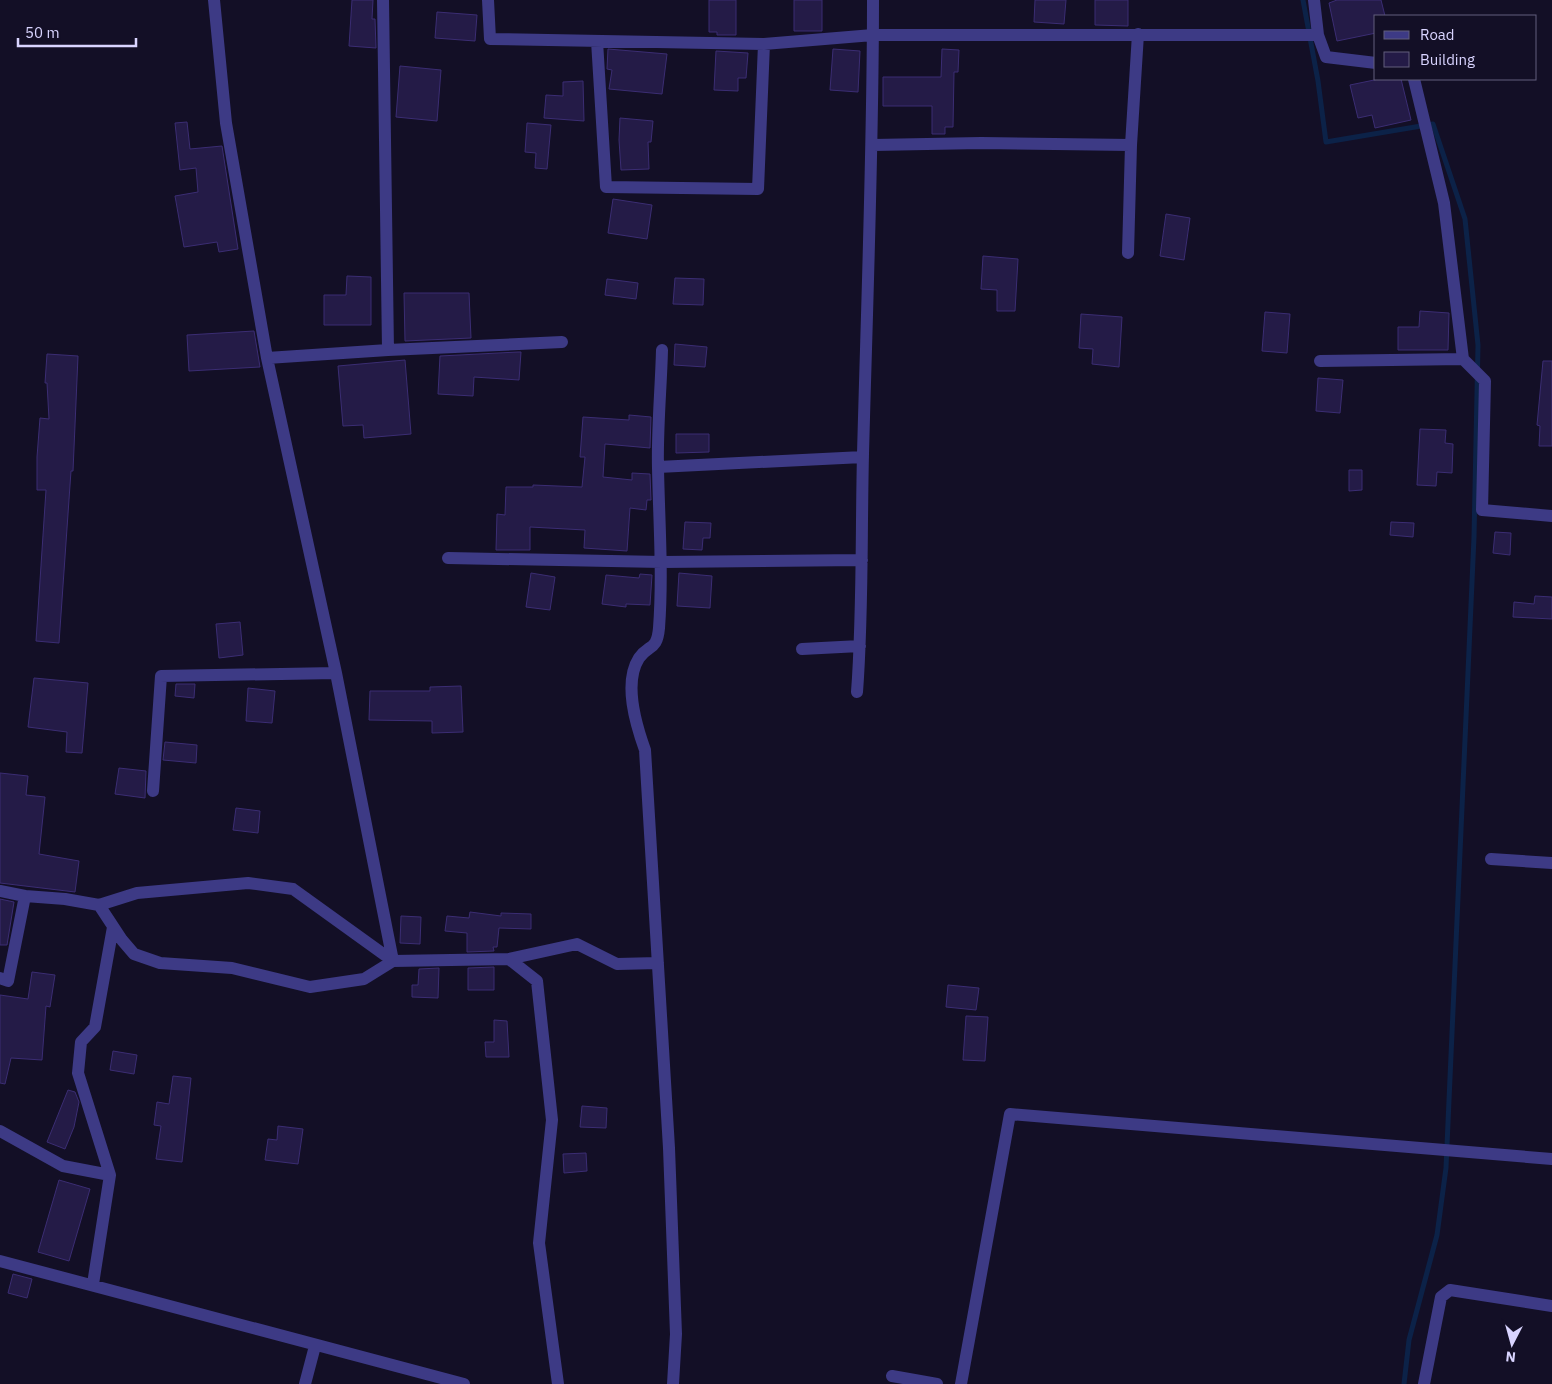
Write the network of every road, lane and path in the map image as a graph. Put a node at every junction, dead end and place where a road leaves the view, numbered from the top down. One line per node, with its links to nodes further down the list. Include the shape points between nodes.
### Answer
1 (214, 0): 19 (street, via 226,123)
2 (383, 0): 17 (street)
3 (488, 0): 9 (street, via 490,40)
4 (872, 0): 6 (street)
5 (1314, 0): 8 (street)
6 (873, 34): 7 (street); 10 (street); 13 (street)
7 (1138, 34): 8 (street); 14 (street)
8 (1317, 35): 11 (street, via 1326,57)
9 (597, 41): 10 (street); 10 (street, via 606,187 758,189)
10 (764, 44)
11 (1374, 62)
12 (1414, 80): 21 (street, via 1444,203)
13 (873, 145): 14 (street); 22 (street)
14 (1131, 145): 15 (street)
15 (1128, 253)
16 (562, 342): 17 (street)
17 (388, 350): 19 (street)
18 (662, 350): 23 (street)
19 (267, 358): 30 (street)
20 (1320, 361): 21 (street)
21 (1467, 363): 24 (street, via 1484,380 1486,414 1482,510)
22 (863, 456): 23 (street); 26 (street)
23 (658, 467): 27 (street)
24 (1552, 516)
25 (448, 558): 27 (street)
26 (862, 560): 27 (street); 28 (street)
27 (662, 562): 41 (street, via 655,645 640,658 632,681 633,715 644,750)
28 (860, 646): 29 (street); 31 (street)
29 (802, 649)
30 (336, 673): 32 (street, via 161,676); 40 (street)
31 (857, 692)
32 (154, 791)
33 (1491, 859): 34 (street)
34 (1552, 863)
35 (0, 890): 36 (street)
36 (25, 896): 37 (street); 42 (street, via 8,980)
37 (99, 906): 38 (street); 40 (street, via 137,893 248,883 293,889)
38 (113, 927): 40 (street, via 134,954 160,963 232,968 310,987 364,979); 45 (street, via 95,1027 81,1042 78,1073)
39 (510, 959): 40 (street); 41 (street, via 577,944 617,964); 53 (street, via 537,980 552,1120 539,1243)
40 (393, 961)
41 (658, 963): 54 (street, via 676,1334)
42 (0, 978)
43 (0, 1131): 45 (street, via 63,1166)
44 (1552, 1159): 56 (street, via 1010,1114)
45 (110, 1174): 47 (street)
46 (0, 1261): 47 (street)
47 (93, 1284): 49 (street)
48 (1552, 1306): 57 (street, via 1450,1290 1440,1297)
49 (315, 1346): 51 (street); 52 (street)
50 (892, 1376): 55 (street)
51 (305, 1384)
52 (464, 1384)
53 (558, 1384)
54 (673, 1384)
55 (936, 1384)
56 (961, 1384)
57 (1424, 1384)

